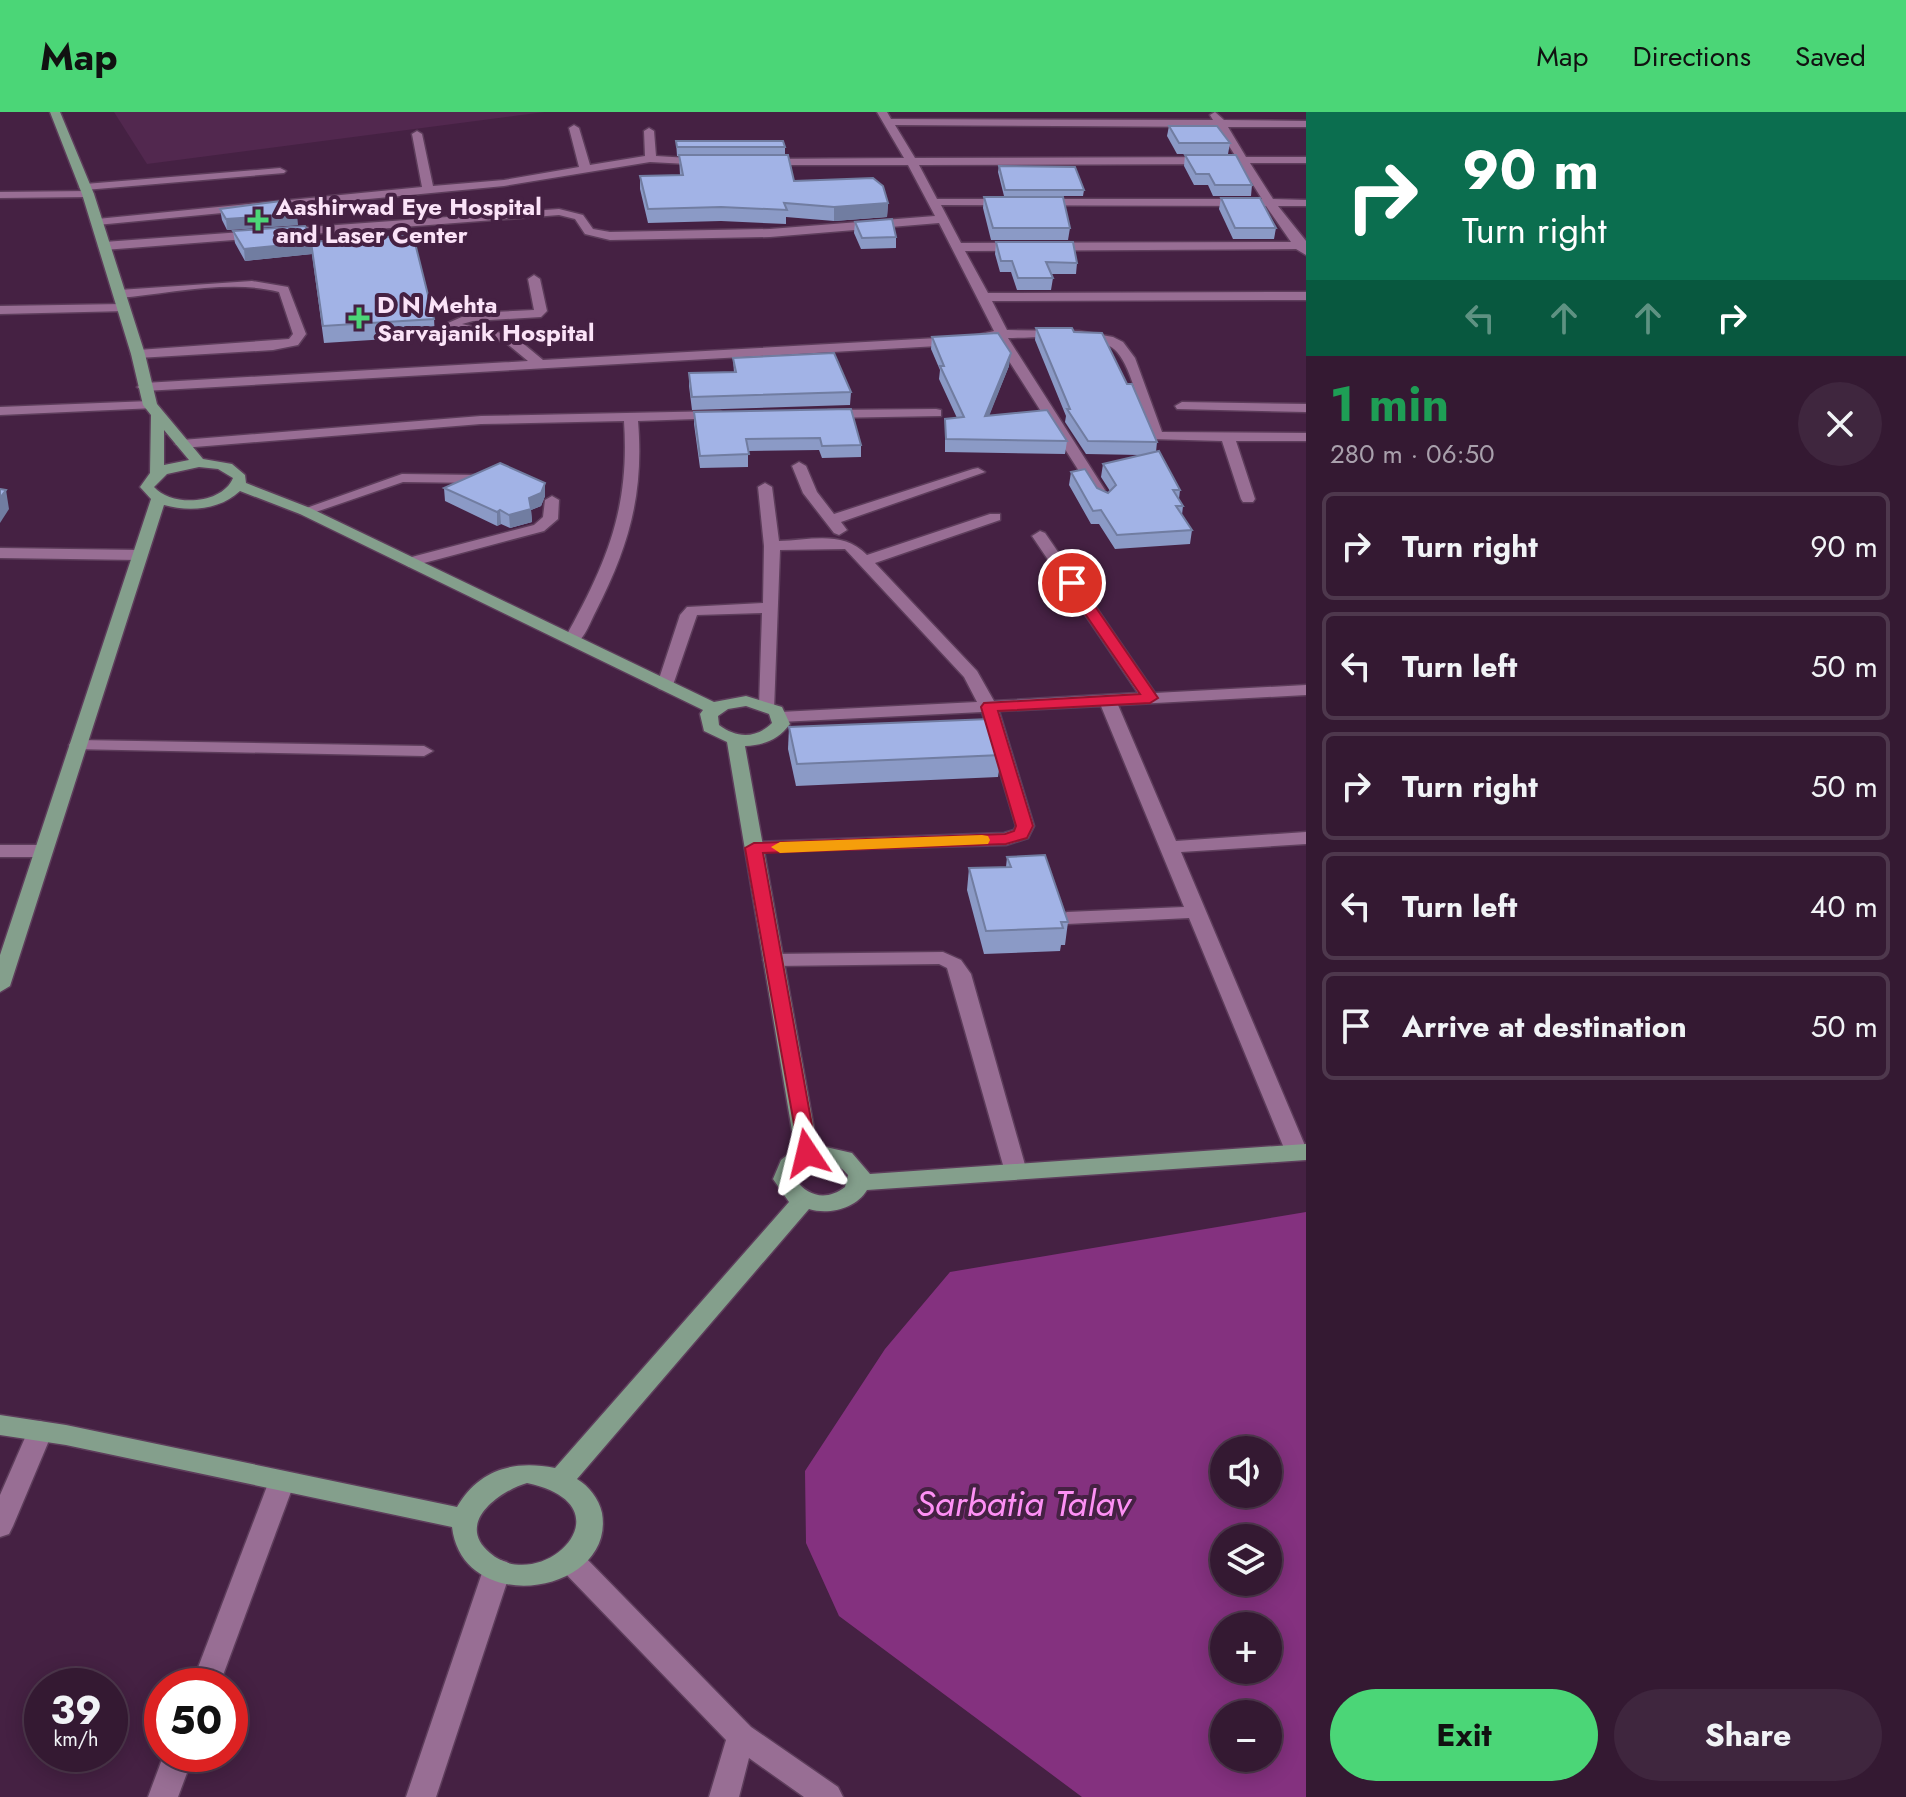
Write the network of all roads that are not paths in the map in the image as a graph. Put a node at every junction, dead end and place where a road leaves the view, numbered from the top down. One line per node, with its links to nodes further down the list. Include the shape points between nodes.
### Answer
1 (55, 112): 18 (main road)
2 (1213, 112): 4 (street)
3 (884, 117): 4 (street); 14 (street)
4 (1222, 124): 5 (street); 11 (street)
5 (1306, 124)
6 (574, 128): 15 (street)
7 (649, 131): 9 (street)
8 (417, 134): 17 (street)
9 (651, 158): 12 (street); 15 (street)
10 (1306, 160): 11 (street)
11 (1242, 161): 14 (street); 22 (street)
12 (716, 162)
13 (746, 162): 14 (street)
14 (912, 162): 20 (street)
15 (585, 167): 17 (street)
16 (280, 171): 18 (street)
17 (428, 190): 24 (street)
18 (86, 191): 19 (street); 24 (main road)
19 (0, 195)
20 (932, 202): 22 (street); 23 (street)
21 (1306, 203): 22 (street)
22 (1270, 204): 27 (street)
23 (941, 219): 25 (street, via 770,233 610,236 589,232 579,217 559,212); 26 (street)
24 (97, 222): 25 (main road)
25 (104, 246): 29 (main road)
26 (956, 247): 27 (street); 31 (street)
27 (1304, 247)
28 (534, 279): 36 (street, via 541,311 537,314 471,317 454,323 509,339)
29 (119, 294): 32 (main road); 35 (street, via 277,287 284,290 300,334 293,342 273,346)
30 (1306, 296): 31 (street)
31 (984, 297): 34 (street)
32 (123, 308): 33 (street); 35 (main road)
33 (0, 310)
34 (999, 334): 36 (street, via 973,340); 46 (street, via 1092,337 1115,343 1132,362 1156,436); 59 (street)
35 (138, 354): 37 (main road)
36 (541, 365): 37 (street)
37 (144, 387): 41 (main road)
38 (1182, 406): 39 (street)
39 (1306, 408)
40 (0, 411): 41 (street)
41 (153, 411): 48 (main road); 52 (main road)
42 (936, 413): 43 (street)
43 (814, 414)
44 (738, 415): 45 (street)
45 (631, 416): 48 (street, via 481,420); 71 (street, via 634,466 626,521 605,579)
46 (1228, 437): 47 (street); 57 (street)
47 (1306, 437)
48 (182, 444): 49 (main road)
49 (199, 463): 52 (main road); 54 (main road, via 227,467 240,478)
50 (799, 466): 62 (street, via 810,493)
51 (978, 472): 62 (street)
52 (157, 473): 56 (main road, via 147,487)
53 (479, 479): 60 (street, via 402,478)
54 (238, 485): 56 (main road, via 223,497 196,503); 60 (main road)
55 (765, 487): 64 (street)
56 (158, 499): 67 (main road)
57 (1248, 499)
58 (552, 500): 69 (street, via 550,519 539,528)
59 (1105, 500)
60 (305, 511): 69 (main road)
61 (995, 517): 68 (street)
62 (832, 520): 65 (street)
63 (1040, 536): 74 (street)
64 (772, 546): 65 (street); 70 (street)
65 (850, 546): 68 (street)
66 (0, 553): 67 (street)
67 (139, 555): 80 (main road)
68 (866, 561): 76 (street, via 962,663)
69 (409, 562): 71 (main road)
70 (770, 608): 72 (street, via 693,610); 78 (street)
71 (572, 640): 72 (main road)
72 (665, 685): 77 (main road)
73 (1306, 690): 74 (street)
74 (1150, 698): 75 (street)
75 (1108, 701): 76 (street); 83 (street)
76 (989, 707): 78 (street); 84 (street, via 1025,826 1021,834 1006,839)
77 (715, 709): 78 (main road, via 734,702); 79 (main road, via 709,714 710,727)
78 (774, 712): 79 (main road, via 781,724 770,735)
79 (735, 740): 84 (main road)
80 (78, 745): 81 (street); 86 (main road)
81 (424, 751)
82 (1306, 838): 83 (street)
83 (1170, 847): 87 (street)
84 (754, 848): 90 (main road)
85 (0, 851): 86 (street)
86 (44, 851): 89 (main road)
87 (1197, 912): 88 (street); 93 (street)
88 (1067, 918)
89 (6, 950): 91 (main road)
90 (773, 960): 92 (main road); 94 (street, via 943,958 954,964)
91 (0, 986)
92 (807, 1153): 95 (main road, via 840,1156 855,1168); 96 (main road, via 789,1163 784,1179)
93 (1302, 1153): 94 (main road)
94 (1016, 1172): 95 (main road)
95 (859, 1183): 96 (main road, via 839,1202)
96 (804, 1200): 99 (main road)
97 (0, 1425): 98 (main road)
98 (40, 1431): 100 (main road); 102 (street)
99 (561, 1479): 101 (main road, via 527,1473 493,1482 479,1492); 103 (main road, via 585,1500 590,1515 585,1544)
100 (282, 1481): 101 (main road); 105 (street)
101 (464, 1519): 104 (main road, via 471,1549)
102 (0, 1526)
103 (572, 1562): 104 (main road, via 549,1572 517,1575); 106 (street)
104 (497, 1570): 109 (street)
105 (212, 1668)
106 (741, 1736): 110 (street); 111 (street)
107 (172, 1772): 108 (street)
108 (163, 1797)
109 (421, 1797)
110 (724, 1797)
111 (828, 1797)

